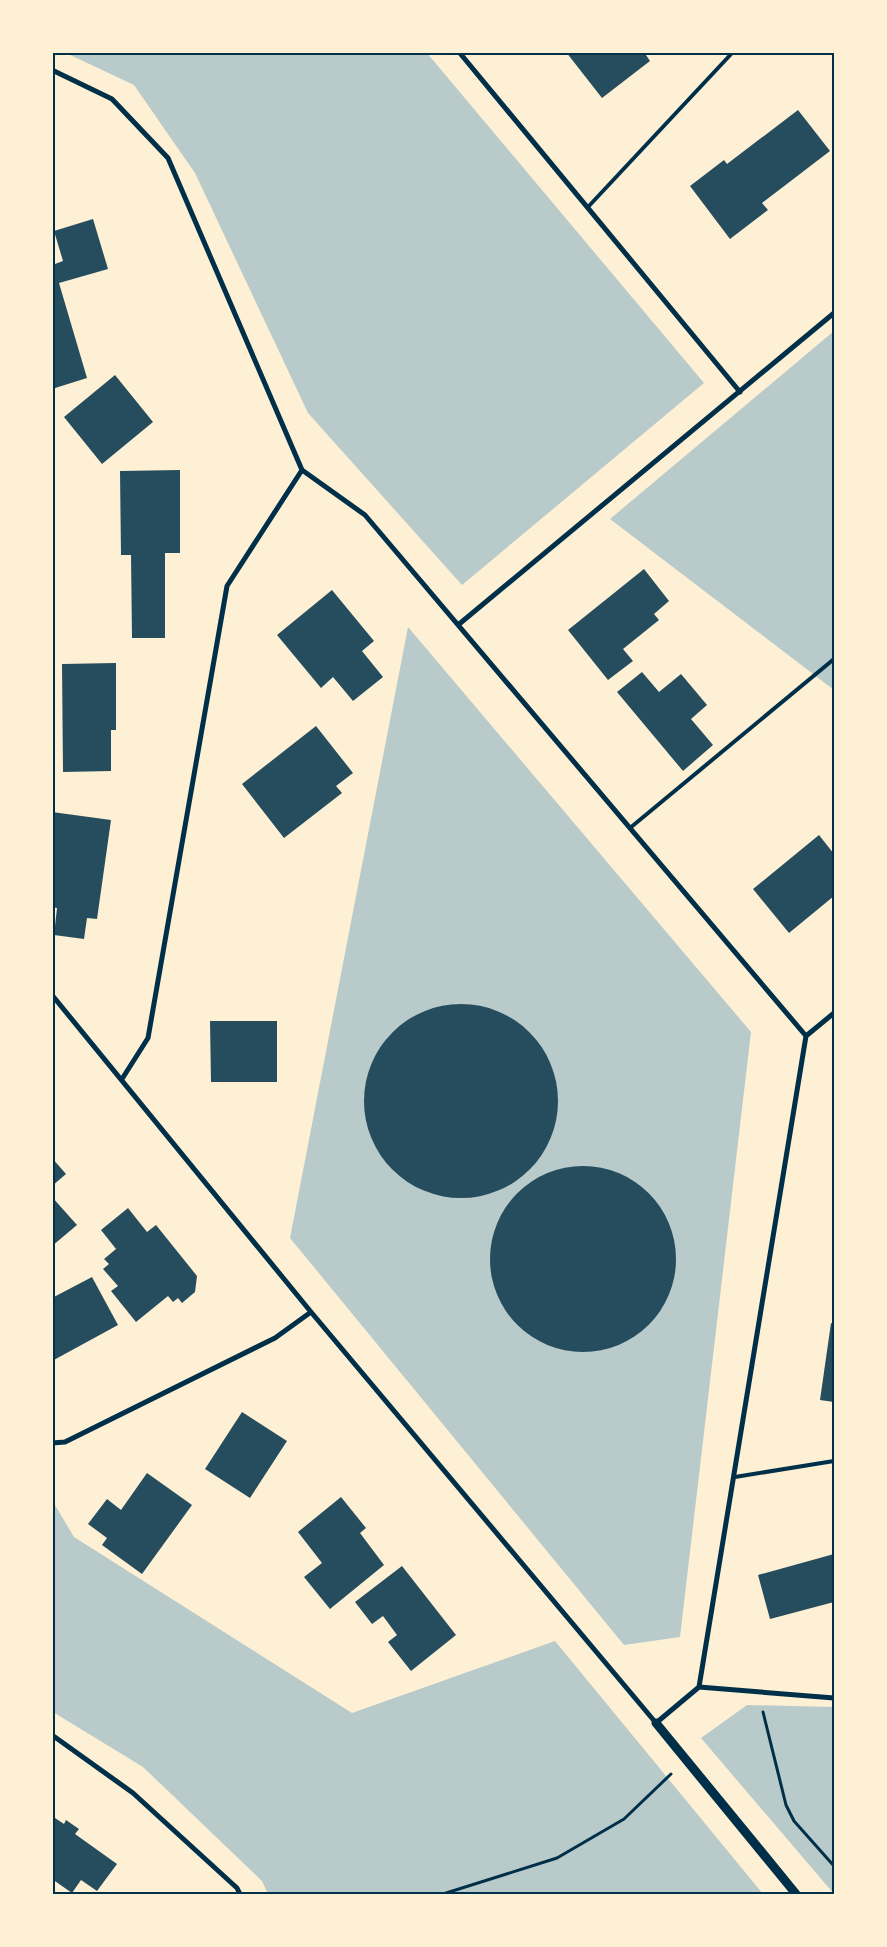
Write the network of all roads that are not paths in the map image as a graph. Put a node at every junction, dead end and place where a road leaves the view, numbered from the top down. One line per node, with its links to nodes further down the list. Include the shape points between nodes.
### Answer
1 (733, 52): 4 (lane)
2 (462, 54): 4 (street)
3 (52, 70): 7 (street, via 112,99 168,158)
4 (588, 207): 6 (street)
5 (834, 313): 6 (street)
6 (740, 392): 8 (street)
7 (302, 470): 8 (street, via 365,515); 14 (street, via 227,586 148,1038)
8 (458, 625): 10 (street)
9 (834, 659): 10 (lane)
10 (630, 828): 13 (street)
11 (52, 995): 14 (street)
12 (834, 1014): 13 (street)
13 (806, 1036): 18 (street)
14 (122, 1079): 15 (street)
15 (310, 1312): 16 (street, via 275,1338 65,1442); 21 (street)
16 (52, 1443)
17 (834, 1461): 18 (lane)
18 (735, 1477): 19 (street)
19 (699, 1687): 20 (street); 21 (street)
20 (834, 1698)
21 (656, 1723): 24 (street)
22 (52, 1735): 23 (street, via 133,1793)
23 (240, 1894)
24 (796, 1894)

